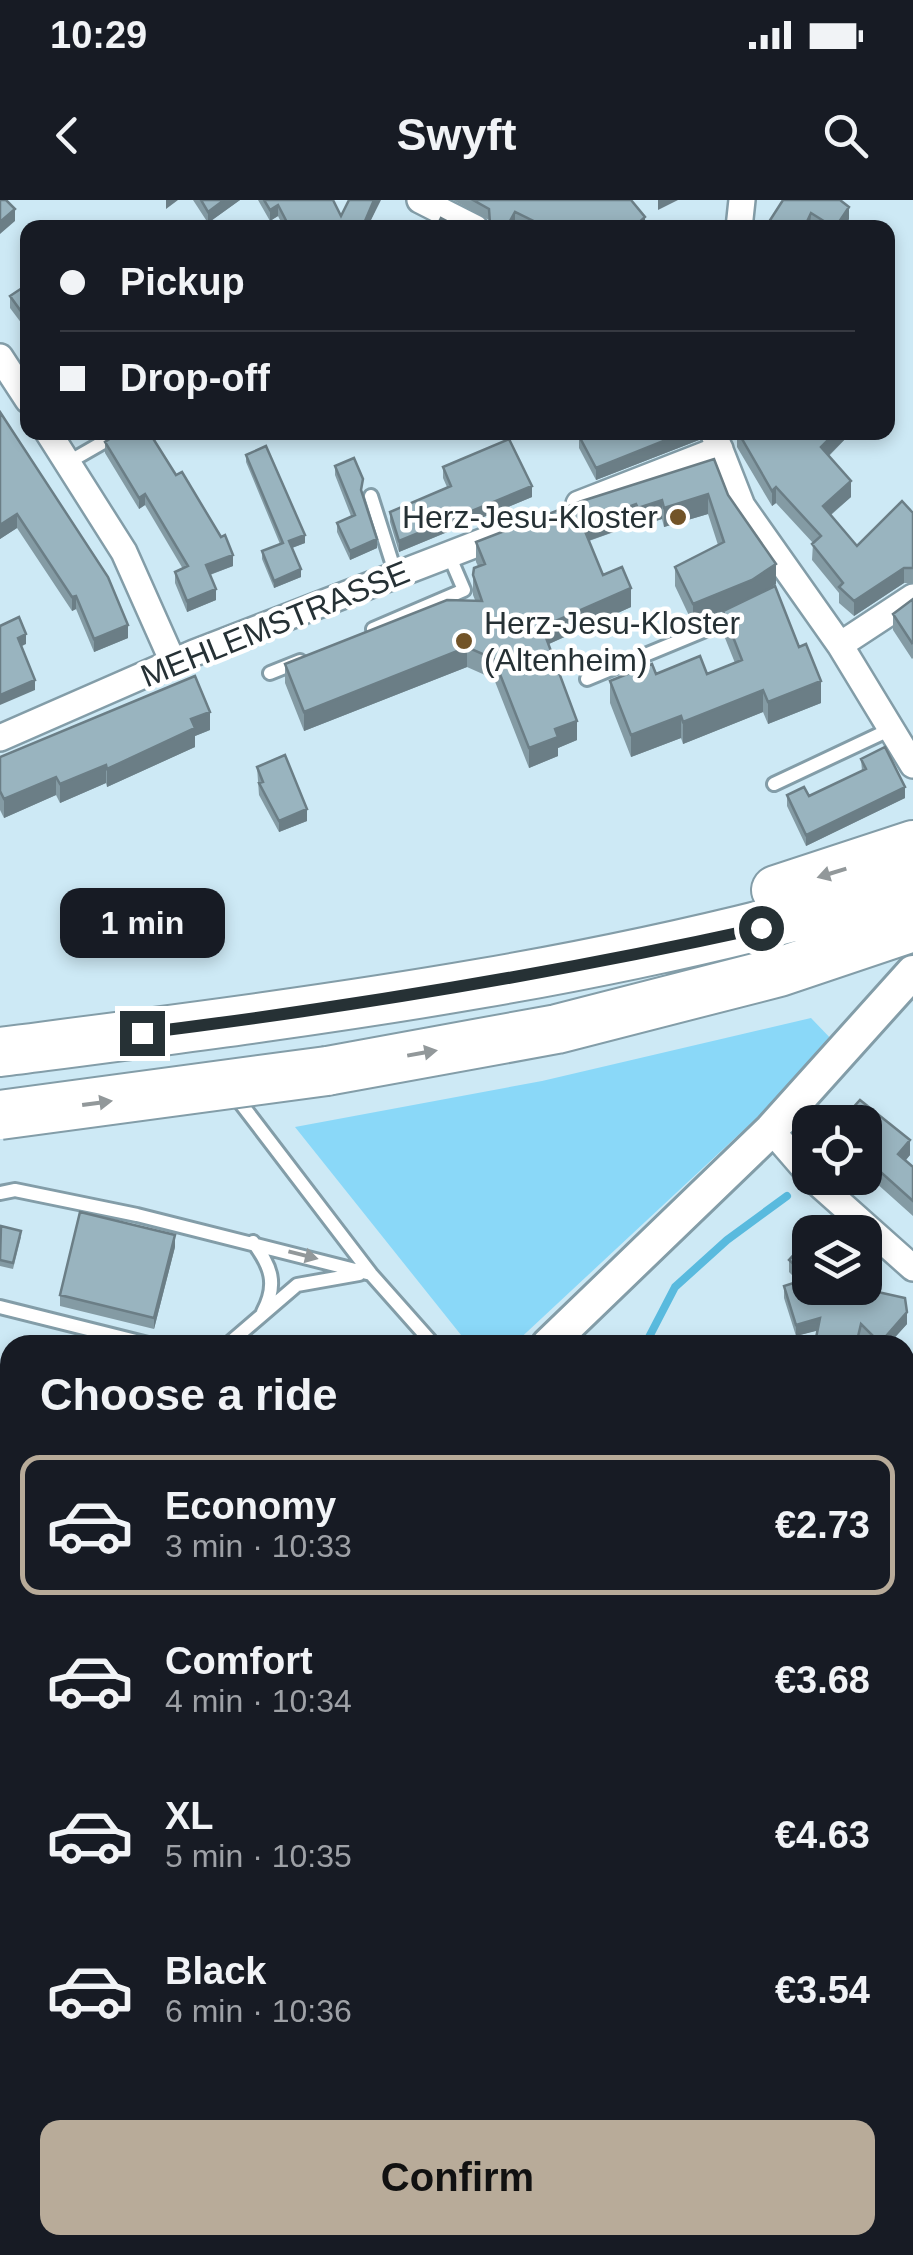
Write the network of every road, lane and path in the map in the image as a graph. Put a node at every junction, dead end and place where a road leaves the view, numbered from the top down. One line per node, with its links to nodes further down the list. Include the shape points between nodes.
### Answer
1 (420, 200): 2 (street)
2 (459, 220)
3 (0, 357): 4 (street)
4 (20, 388)
5 (53, 440): 8 (street)
6 (107, 440): 8 (lane)
7 (716, 441): 10 (street, MEHLEMSTRASSE); 15 (street, via 742,506 788,587)
8 (67, 463): 17 (street, via 124,552)
9 (371, 496): 11 (lane)
10 (449, 555): 11 (street, MEHLEMSTRASSE); 14 (lane, via 464,590)
11 (396, 575): 17 (street, MEHLEMSTRASSE)
12 (913, 597): 15 (street)
13 (757, 608): 19 (lane)
14 (354, 637)
15 (840, 644): 20 (street)
16 (320, 652): 18 (lane)
17 (172, 662): 21 (street, MEHLEMSTRASSE)
18 (270, 674)
19 (586, 680)
20 (891, 730): 22 (street); 23 (lane)
21 (0, 738)
22 (913, 765)
23 (774, 784)
24 (913, 844): 26 (highway, one-way to 26)
25 (913, 883): 26 (highway)
26 (756, 913): 31 (highway, via 284,1015)
27 (913, 927): 29 (highway)
28 (913, 956): 29 (highway)
29 (779, 972): 33 (highway, one-way to 29, bridge, via 326,1071 557,1029)
30 (913, 972): 34 (street)
31 (0, 1052)
32 (214, 1065): 40 (lane)
33 (0, 1116)
34 (771, 1130): 35 (street); 46 (street)
35 (792, 1154)
36 (0, 1193): 38 (lane, via 15,1190)
37 (832, 1195): 39 (street)
38 (253, 1242): 40 (lane, one-way to 40); 42 (lane, via 272,1280)
39 (913, 1268)
40 (371, 1274): 42 (lane, via 298,1284); 45 (lane)
41 (0, 1307): 43 (lane)
42 (258, 1322): 44 (lane)
43 (112, 1335)
44 (240, 1335)
45 (425, 1335)
46 (558, 1335)

